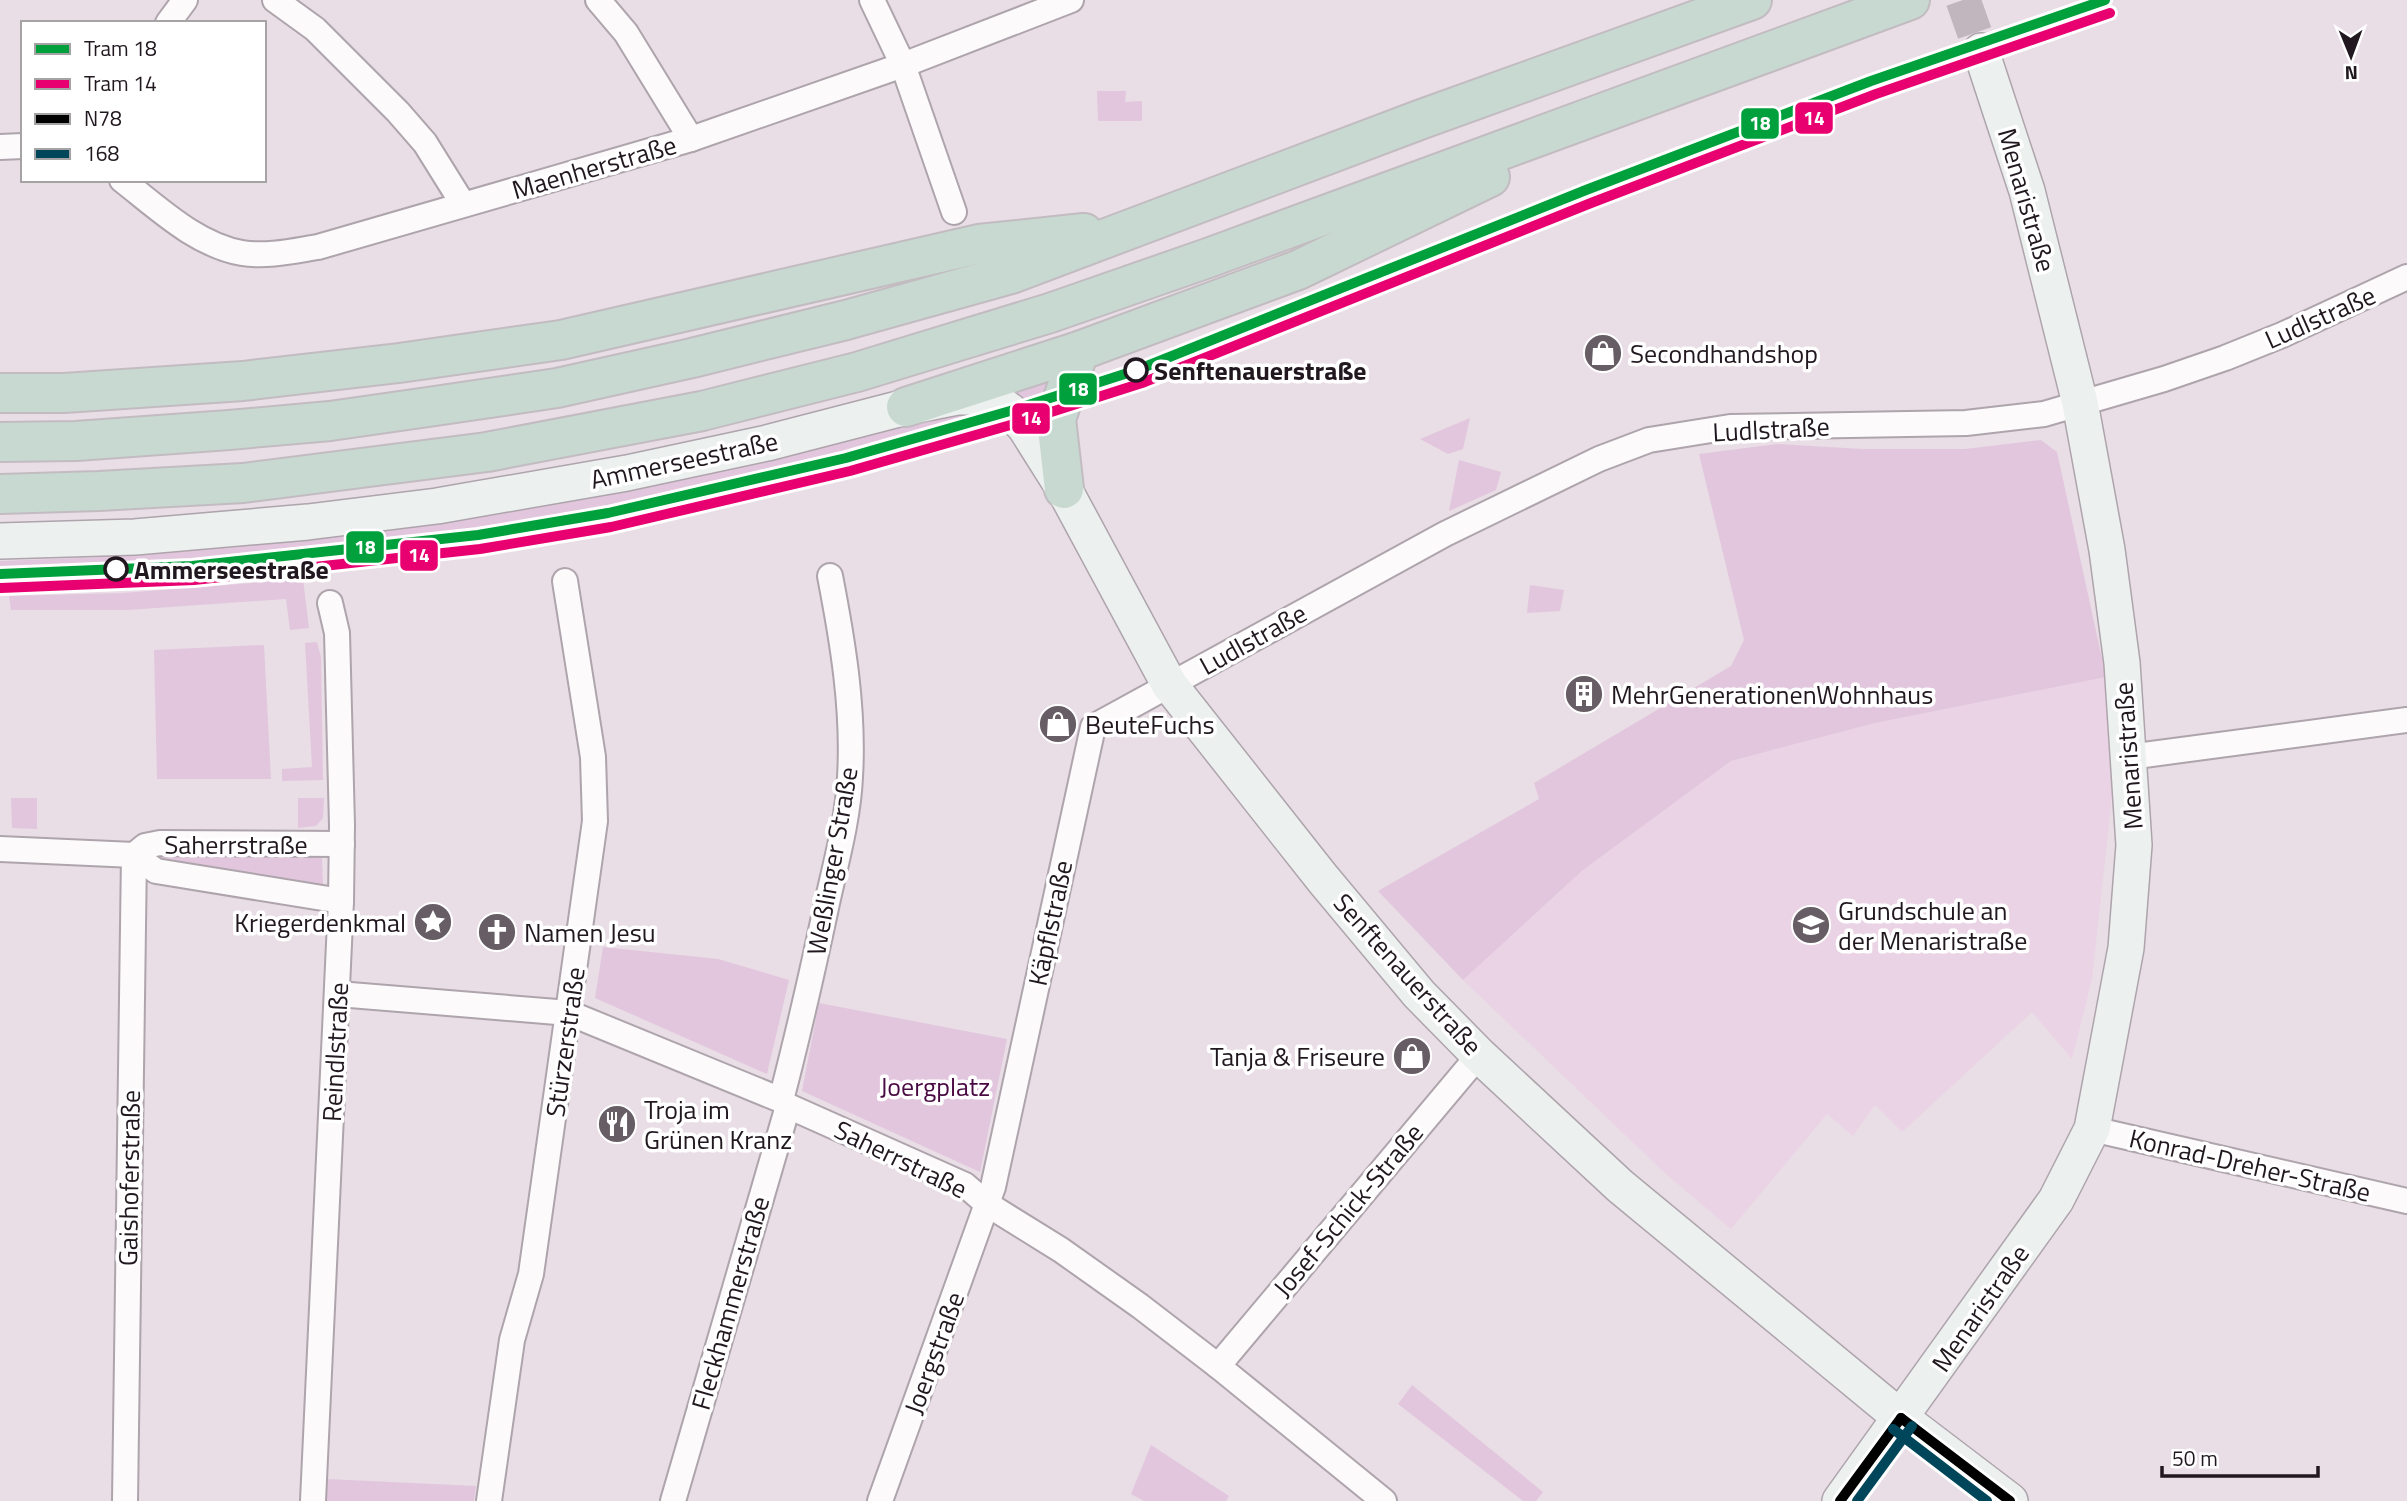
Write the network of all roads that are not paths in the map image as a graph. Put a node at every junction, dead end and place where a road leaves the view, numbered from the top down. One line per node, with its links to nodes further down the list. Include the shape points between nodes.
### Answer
1 (186, 0): 8 (street)
2 (275, 0): 16 (street, via 314,29 398,112 425,143)
3 (598, 0): 12 (street, via 626,33)
4 (872, 0): 10 (street)
5 (1071, 0): 10 (street, Maenherstraße)
6 (1752, 0): 18 (highway)
7 (1910, 0): 11 (highway)
8 (170, 21)
9 (1981, 51): 22 (street, Menaristraße, via 2027,191)
10 (903, 65): 12 (street, Maenherstraße); 17 (street)
11 (1664, 89): 20 (highway, via 1298,271); 26 (highway, via 1050,313 857,372 702,411 487,452 243,483)
12 (691, 139): 16 (street, Maenherstraße)
13 (0, 146): 14 (street)
14 (21, 146)
15 (125, 182): 16 (street, Maenherstraße, via 192,233 241,253 276,254 318,247)
16 (463, 204)
17 (954, 212)
18 (1141, 227): 21 (highway, via 979,244 561,340 243,382); 24 (highway, via 1011,274 859,317 557,388 317,422 90,440)
19 (2407, 277): 22 (street, Ludlstraße, via 2225,358)
20 (1079, 351): 23 (highway); 25 (highway, via 1056,419)
21 (0, 393)
22 (2080, 403): 31 (street, Ludlstraße, via 2045,414 1966,423 1730,427 1649,440 1599,459 1445,534); 33 (street, Menaristraße, via 2107,550)
23 (906, 407): 25 (street, Senftenauerstraße, via 957,397 999,403 1025,427); 27 (street, Ammerseestraße, via 627,474 436,506 135,537)
24 (0, 442)
25 (1065, 489): 31 (street, Senftenauerstraße)
26 (0, 494)
27 (0, 541)
28 (830, 576): 41 (street, Weßlinger Straße, via 844,649 850,780)
29 (565, 581): 39 (street, Stürzerstraße, via 593,757 595,821)
30 (330, 603): 34 (street, Reindlstraße, via 337,633)
31 (1169, 684): 40 (street, Senftenauerstraße, via 1419,994); 44 (street, Käpflstraße, via 1093,727)
32 (2407, 720): 33 (street)
33 (2129, 757): 42 (street, Menaristraße, via 2134,845 2126,948)
34 (342, 844): 36 (street, Saherrstraße, via 160,843 145,846); 37 (street, Reindlstraße)
35 (0, 849): 36 (street, Saherrstraße)
36 (134, 855): 37 (street, Saherrstraße, via 156,871); 47 (street, Gaishoferstraße)
37 (341, 901): 38 (street, Reindlstraße)
38 (338, 994): 39 (street, Saherrstraße); 48 (street, Reindlstraße)
39 (569, 1013): 41 (street, Saherrstraße); 49 (street, Stürzerstraße, via 531,1274 512,1340)
40 (1479, 1055): 45 (street, Josef-Schick-Straße); 46 (street, Senftenauerstraße, via 1620,1186)
41 (784, 1103): 44 (street, Saherrstraße, via 965,1185); 50 (street, Fleckhammerstraße)
42 (2092, 1129): 43 (street, Konrad-Dreher-Straße); 46 (street, Menaristraße, via 2056,1200)
43 (2407, 1201)
44 (987, 1204): 45 (street, Saherrstraße, via 1081,1264); 51 (street, Joergstraße)
45 (1218, 1366): 52 (street, Saherrstraße)
46 (1901, 1418): 53 (street, Menaristraße); 54 (street, Senftenauerstraße)
47 (125, 1501)
48 (313, 1501)
49 (489, 1501)
50 (673, 1501)
51 (880, 1501)
52 (1384, 1501)
53 (1840, 1501)
54 (2010, 1501)

